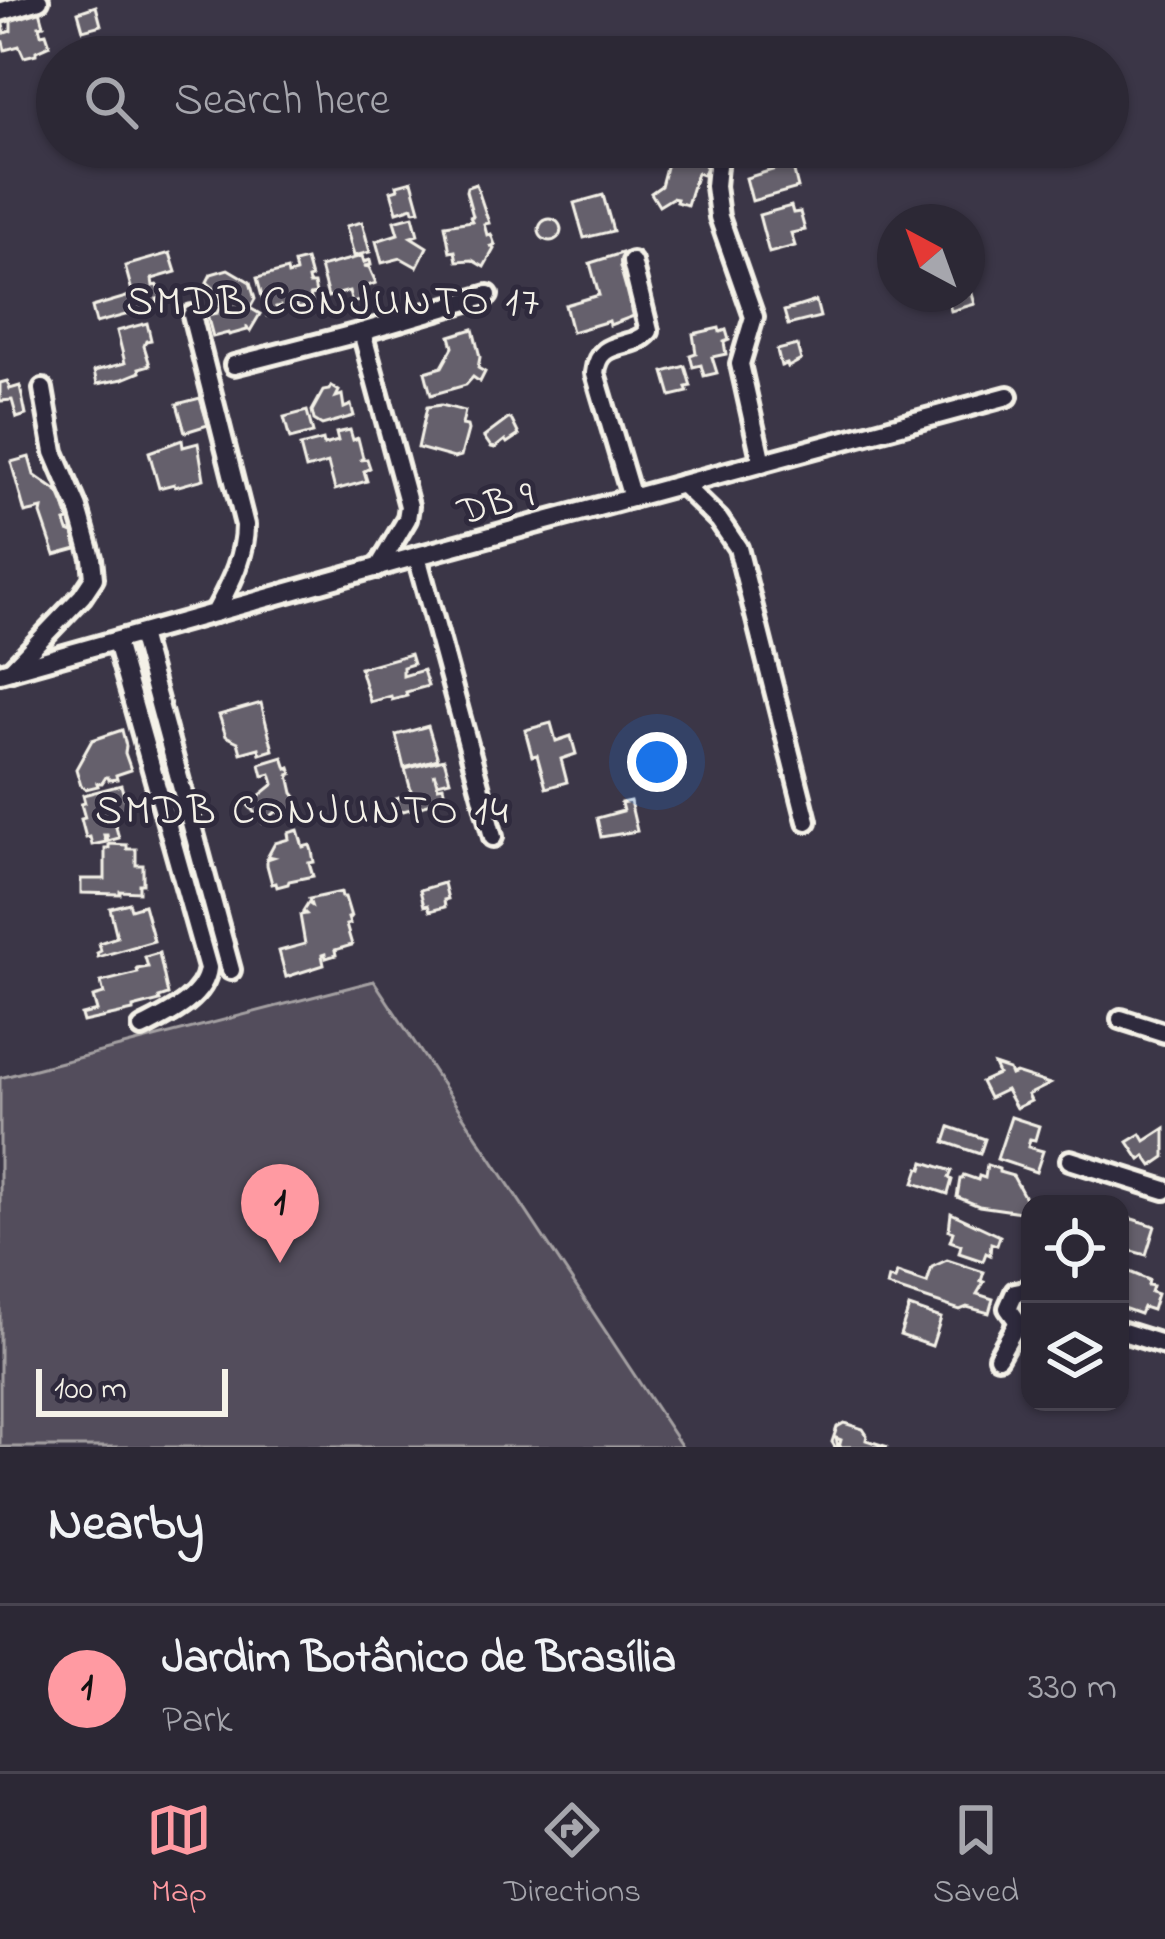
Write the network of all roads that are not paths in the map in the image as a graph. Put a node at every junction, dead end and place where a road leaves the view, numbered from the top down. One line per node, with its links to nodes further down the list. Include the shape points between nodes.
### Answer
1 (39, 0): 2 (street)
2 (0, 12)
3 (717, 168): 11 (street, via 719,217 754,317 740,364)
4 (632, 262): 13 (street, via 649,331 604,352 596,374)
5 (488, 295): 7 (street)
6 (192, 315): 16 (street, via 244,525 238,568)
7 (362, 332): 8 (street); 15 (street, via 409,506)
8 (235, 365)
9 (43, 389): 19 (street, via 94,578)
10 (1008, 396): 11 (street, DB 9)
11 (762, 463): 12 (street, DB 9)
12 (682, 484): 13 (street, DB 9); 20 (street, via 738,548)
13 (632, 498): 14 (street, DB 9)
14 (417, 556): 15 (street, DB 9); 21 (street)
15 (378, 568): 16 (street, DB 9)
16 (215, 613): 17 (street, DB 9)
17 (140, 634): 18 (street, DB 9); 22 (street)
18 (116, 642): 19 (street, DB 9); 24 (street, via 208,968 197,992)
19 (6, 671)
20 (808, 821)
21 (493, 838)
22 (231, 970)
23 (1121, 1019): 25 (street)
24 (142, 1028)
25 (1165, 1033)
26 (1070, 1160): 27 (street)
27 (1165, 1190)
28 (1021, 1288): 29 (street, via 1009,1302)
29 (1021, 1320)
30 (1021, 1326): 33 (street)
31 (1129, 1334): 32 (street)
32 (1165, 1345)
33 (998, 1357)

